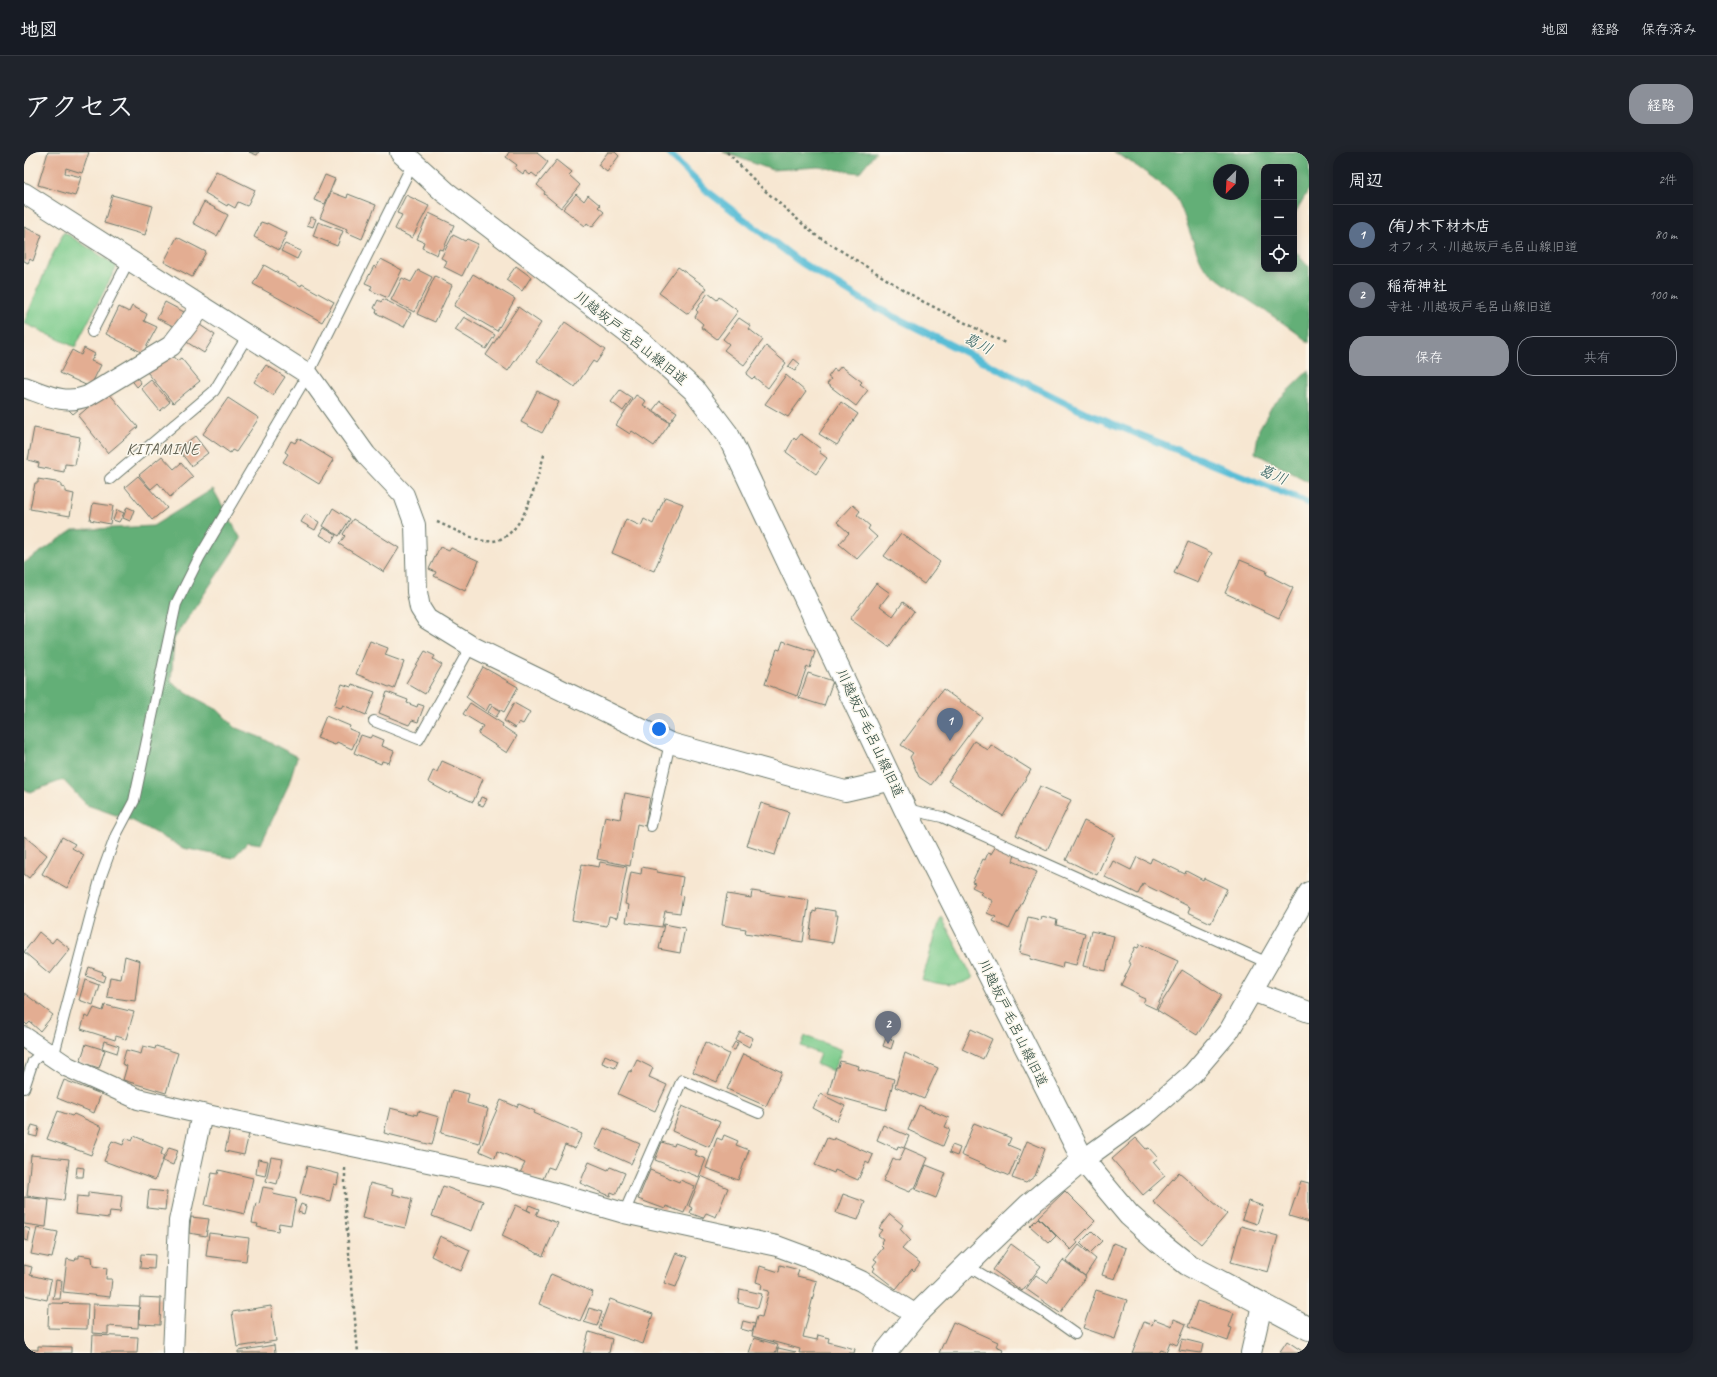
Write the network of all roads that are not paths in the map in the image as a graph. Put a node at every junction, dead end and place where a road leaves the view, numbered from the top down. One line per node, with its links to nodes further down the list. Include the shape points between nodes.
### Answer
1 (407, 157): 7 (lane); 13 (street, 川越坂戸毛呂山線旧道, via 445,192 643,344 694,390 728,435)
2 (24, 193): 3 (street)
3 (129, 260): 4 (street); 5 (lane)
4 (202, 306): 6 (street); 8 (street, via 171,346 88,396 75,401 57,399)
5 (92, 332)
6 (248, 335): 7 (street); 9 (lane, via 214,391)
7 (308, 374): 10 (street, via 366,455 404,495 415,525 417,592 420,608 427,620); 21 (lane, via 199,558 176,604 134,801 116,835 101,876)
8 (24, 387)
9 (110, 480)
10 (471, 646): 11 (lane, via 419,739); 12 (street)
11 (374, 721)
12 (670, 743): 13 (street, via 845,791); 15 (lane)
13 (893, 780): 14 (street, 川越坂戸毛呂山線旧道)
14 (905, 809): 17 (lane, via 942,817); 25 (street, 川越坂戸毛呂山線旧道)
15 (651, 826)
16 (1309, 892): 17 (street)
17 (1268, 963): 18 (street)
18 (1252, 991): 19 (street); 25 (street, via 1229,1031 1193,1073 1144,1116)
19 (1309, 1012)
20 (24, 1037): 21 (street)
21 (48, 1055): 22 (lane, via 34,1061); 24 (street, via 68,1067 138,1098)
22 (24, 1088)
23 (759, 1112): 26 (lane, via 682,1080)
24 (202, 1114): 26 (street, via 503,1178); 32 (street, via 179,1221)
25 (1083, 1160): 27 (street, via 1029,1205); 28 (street, 川越坂戸毛呂山線旧道, via 1129,1215 1158,1241 1187,1264)
26 (624, 1213): 29 (street, via 777,1246 861,1281)
27 (966, 1265): 29 (street); 31 (lane, via 1044,1312)
28 (1262, 1305): 30 (street, 川越坂戸毛呂山線旧道); 34 (street)
29 (916, 1315): 33 (street)
30 (1309, 1329)
31 (1075, 1334)
32 (173, 1353)
33 (885, 1353)
34 (1250, 1353)

